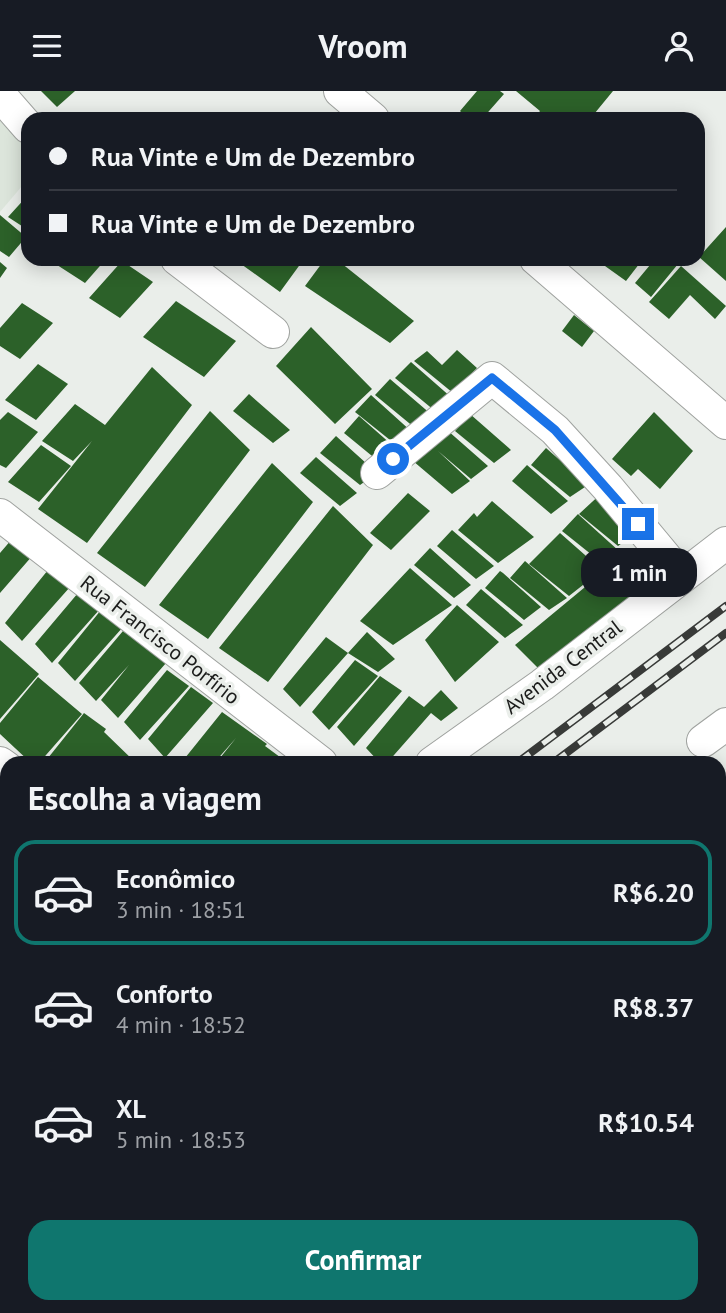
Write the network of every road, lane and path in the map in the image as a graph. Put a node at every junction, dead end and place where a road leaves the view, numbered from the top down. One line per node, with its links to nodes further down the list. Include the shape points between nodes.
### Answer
1 (340, 91): 3 (street)
2 (0, 95): 4 (street)
3 (365, 112)
4 (21, 119)
5 (186, 266): 7 (street)
6 (544, 266): 8 (street)
7 (273, 332)
8 (726, 423)
9 (377, 473): 12 (street, via 492,378 555,430)
10 (0, 515): 13 (street, Rua Francisco Porfírio)
11 (726, 543): 12 (street, Avenida Central)
12 (682, 577): 14 (street, Avenida Central)
13 (312, 756)
14 (442, 756)

